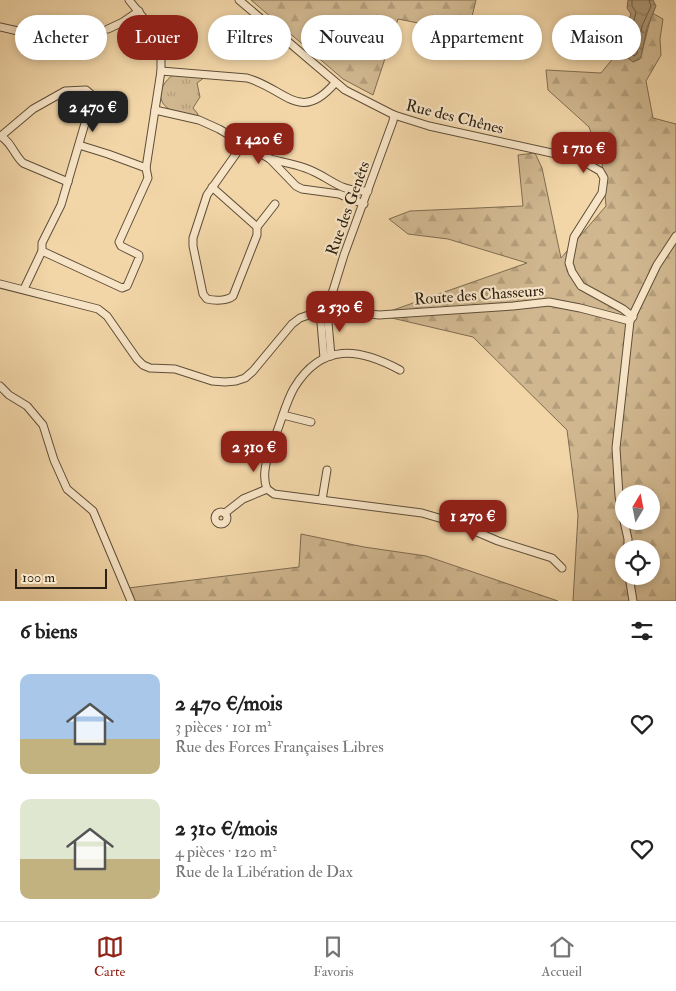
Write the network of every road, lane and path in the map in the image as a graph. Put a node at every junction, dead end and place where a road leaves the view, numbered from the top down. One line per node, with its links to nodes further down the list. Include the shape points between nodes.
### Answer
1 (129, 0): 3 (street)
2 (239, 0): 8 (street, Rue des Chênes)
3 (139, 11): 5 (street); 7 (street, via 159,42)
4 (0, 27): 6 (street)
5 (108, 28)
6 (15, 30)
7 (161, 70): 8 (street, via 257,80 302,104 326,94); 9 (street)
8 (335, 83): 10 (street, Rue des Chênes)
9 (155, 110): 12 (street, via 199,120); 15 (street)
10 (394, 115): 19 (street, Rue des Genêts); 28 (street, Rue des Chênes, via 429,126 579,159 600,171 604,178 602,193 574,237 569,263 581,286 623,309)
11 (0, 136): 13 (street, via 33,110 66,91 86,90 93,96); 16 (street, via 6,139 23,163)
12 (243, 144): 14 (street); 17 (street)
13 (79, 145): 15 (street); 16 (street)
14 (270, 159): 18 (street, via 306,168); 18 (street, via 296,186 309,191)
15 (146, 168): 24 (street, via 146,186 119,242 139,255 127,286 122,288)
16 (68, 182): 24 (street, via 61,205 42,243)
17 (212, 187): 22 (street); 22 (street, via 193,238 207,299 230,299 233,296)
18 (340, 191): 19 (street); 21 (street)
19 (368, 191): 21 (street, Rue des Genêts)
20 (275, 204): 22 (street)
21 (364, 204): 27 (street, Rue des Genêts)
22 (257, 227)
23 (676, 236): 28 (street)
24 (42, 251): 26 (street)
25 (0, 284): 26 (street, Route des Chasseurs)
26 (24, 289): 27 (street, Route des Chasseurs, via 98,309 143,365 175,369 225,382 245,378 292,324)
27 (323, 311): 28 (street, Route des Chasseurs, via 379,315 549,302); 29 (street)
28 (631, 319): 35 (street, via 616,448)
29 (327, 357): 30 (street, via 346,353 369,356); 32 (street, via 300,379)
30 (400, 370)
31 (0, 386): 41 (street, via 27,406 43,425 67,489 93,511)
32 (283, 415): 33 (street); 36 (street, via 265,470)
33 (311, 422)
34 (327, 470): 37 (street)
35 (619, 485)
36 (267, 490): 37 (street, via 274,494); 38 (street, via 243,499)
37 (322, 500): 39 (street, via 422,512 552,558)
38 (225, 514)
39 (562, 568)
40 (630, 585): 42 (street)
41 (131, 601)
42 (632, 601)

